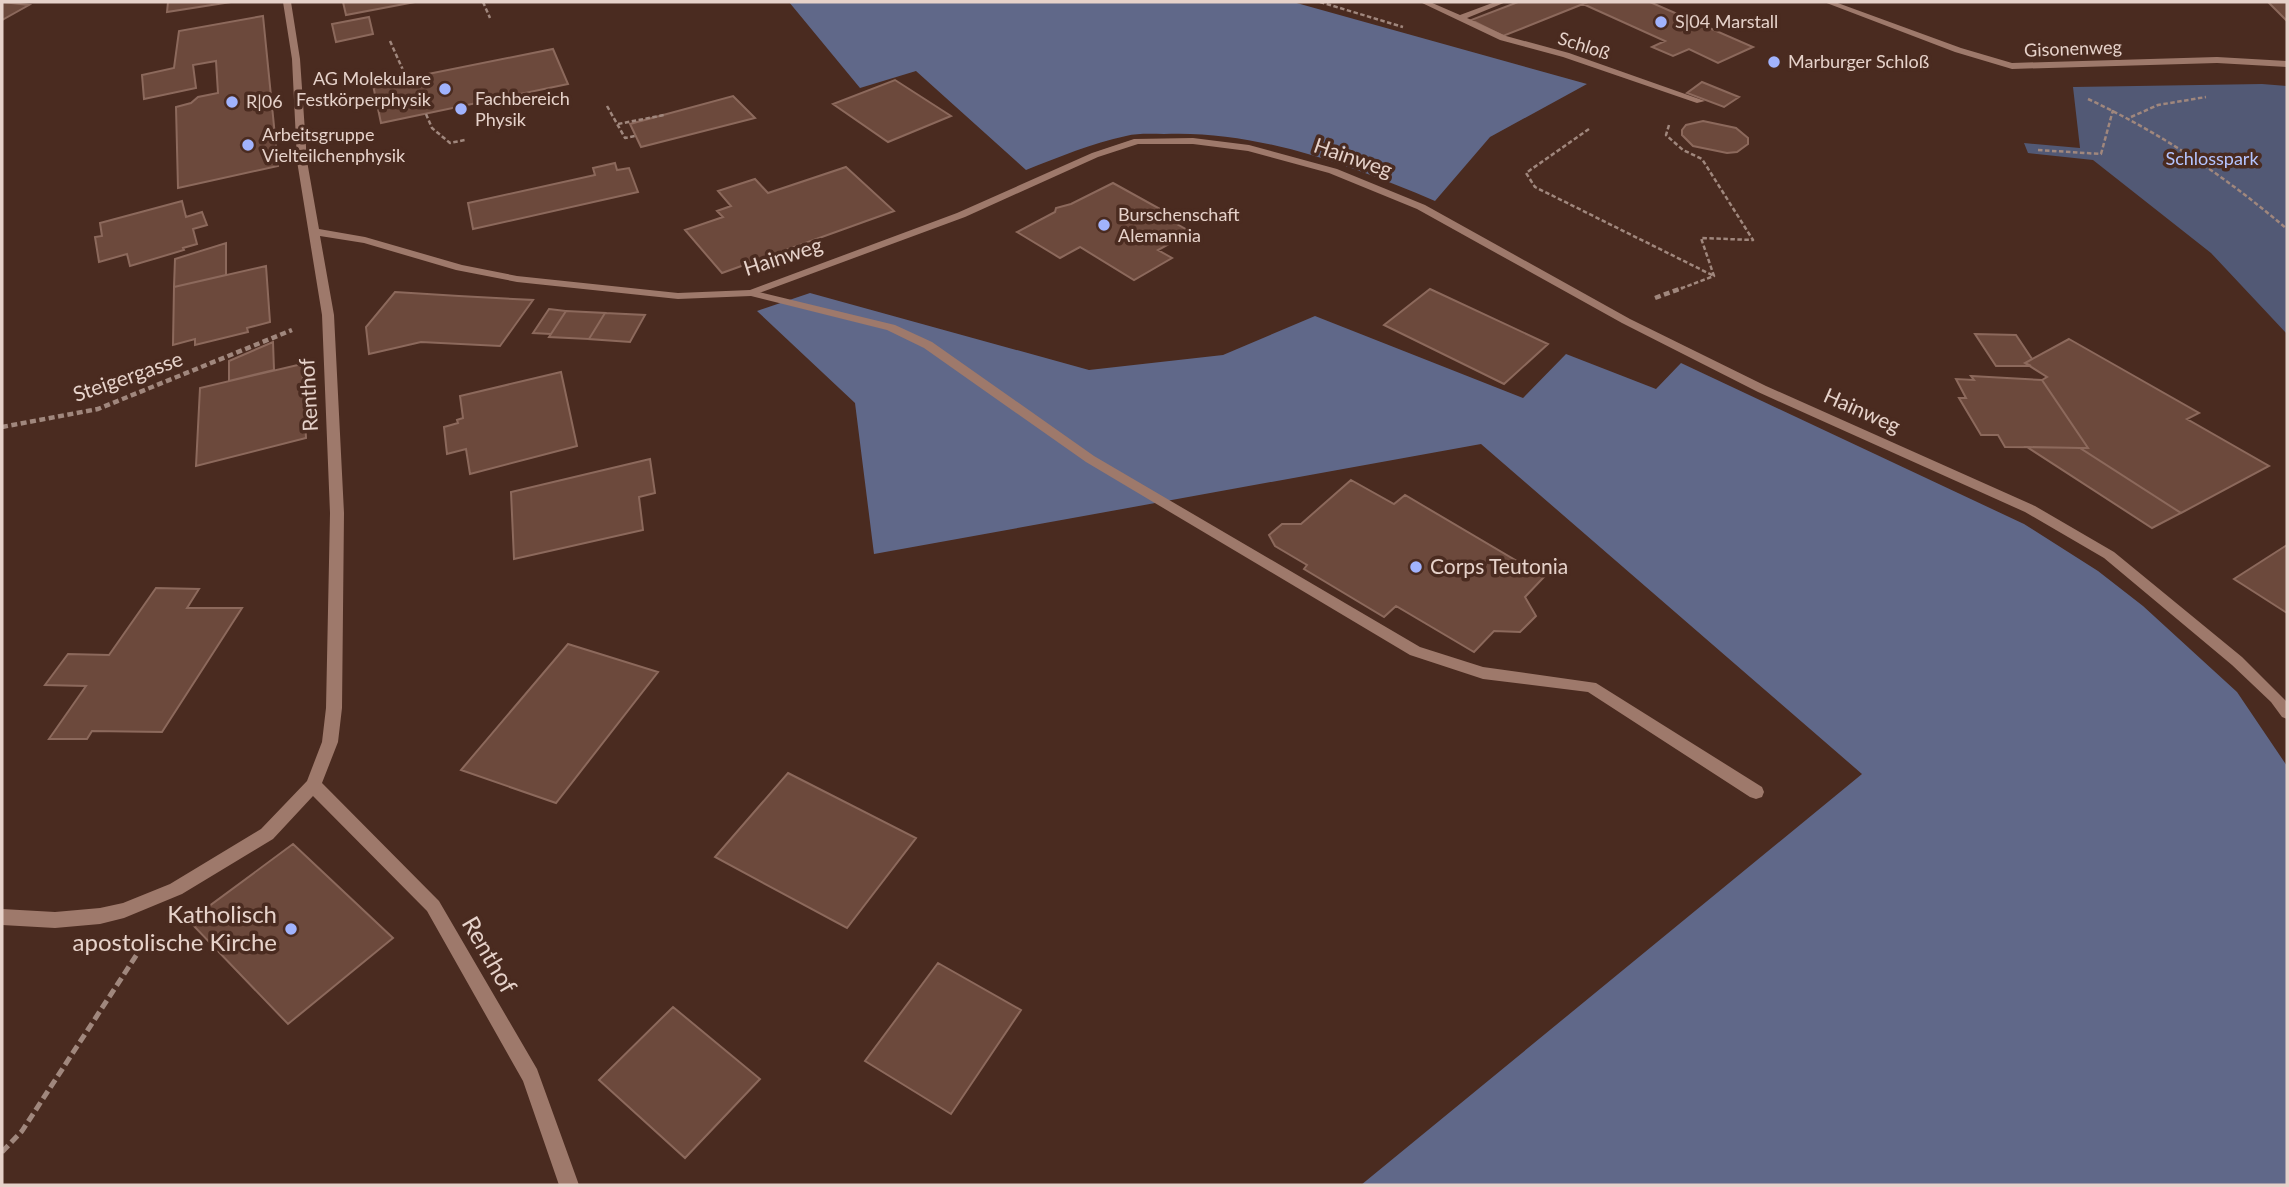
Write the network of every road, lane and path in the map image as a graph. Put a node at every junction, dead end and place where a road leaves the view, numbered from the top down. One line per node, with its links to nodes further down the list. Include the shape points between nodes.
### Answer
1 (286, 2): 25 (street, Renthof, via 296,59 302,161)
2 (483, 2): 6 (path)
3 (1424, 2): 7 (street, Schloß)
4 (1503, 2): 7 (street)
5 (1828, 2): 9 (street, Gisonenweg, via 1997,63 2026,67 2217,60)
6 (490, 18)
7 (1461, 18): 13 (street, Schloß, via 1503,38)
8 (390, 41): 10 (path)
9 (2287, 64)
10 (407, 79)
11 (2210, 96): 18 (path, via 2158,105)
12 (2088, 99): 15 (path)
13 (1700, 101): 26 (path, via 1674,118 1666,135 1702,159 1753,240 1701,238)
14 (607, 106): 19 (path)
15 (2113, 110): 18 (path); 23 (path, via 2101,155)
16 (426, 114): 22 (path, via 432,128 450,143)
17 (664, 115): 19 (path)
18 (2130, 117): 24 (path, via 2196,158)
19 (618, 124): 21 (path, via 625,138)
20 (1589, 129): 26 (path, via 1527,173 1535,187)
21 (635, 136)
22 (465, 140)
23 (2038, 150)
24 (2287, 229)
25 (315, 232): 27 (street, Hainweg, via 365,240 460,268 517,279 678,296); 29 (street, Renthof)
26 (1714, 276): 28 (path)
27 (751, 293): 28 (street, Hainweg, via 961,215 1095,155 1137,141 1193,141 1249,148 1375,186); 34 (street, via 891,327 928,345 1090,458 1415,651 1483,673 1591,687)
28 (1614, 313): 31 (street, Hainweg, via 1762,389 2030,509 2082,538 2163,599)
29 (328, 315): 30 (path, Steigergasse, via 98,409); 33 (street, Renthof, via 337,513 334,708 330,742)
30 (2, 426)
31 (2282, 702): 32 (street, Hainweg)
32 (2287, 713)
33 (313, 785): 35 (street, Renthof, via 267,834); 38 (street, Renthof, via 433,906 530,1076)
34 (1756, 792)
35 (176, 889): 36 (street, Renthof, via 100,916 55,920); 37 (path, via 107,1003 22,1131)
36 (2, 917)
37 (2, 1152)
38 (569, 1185)

